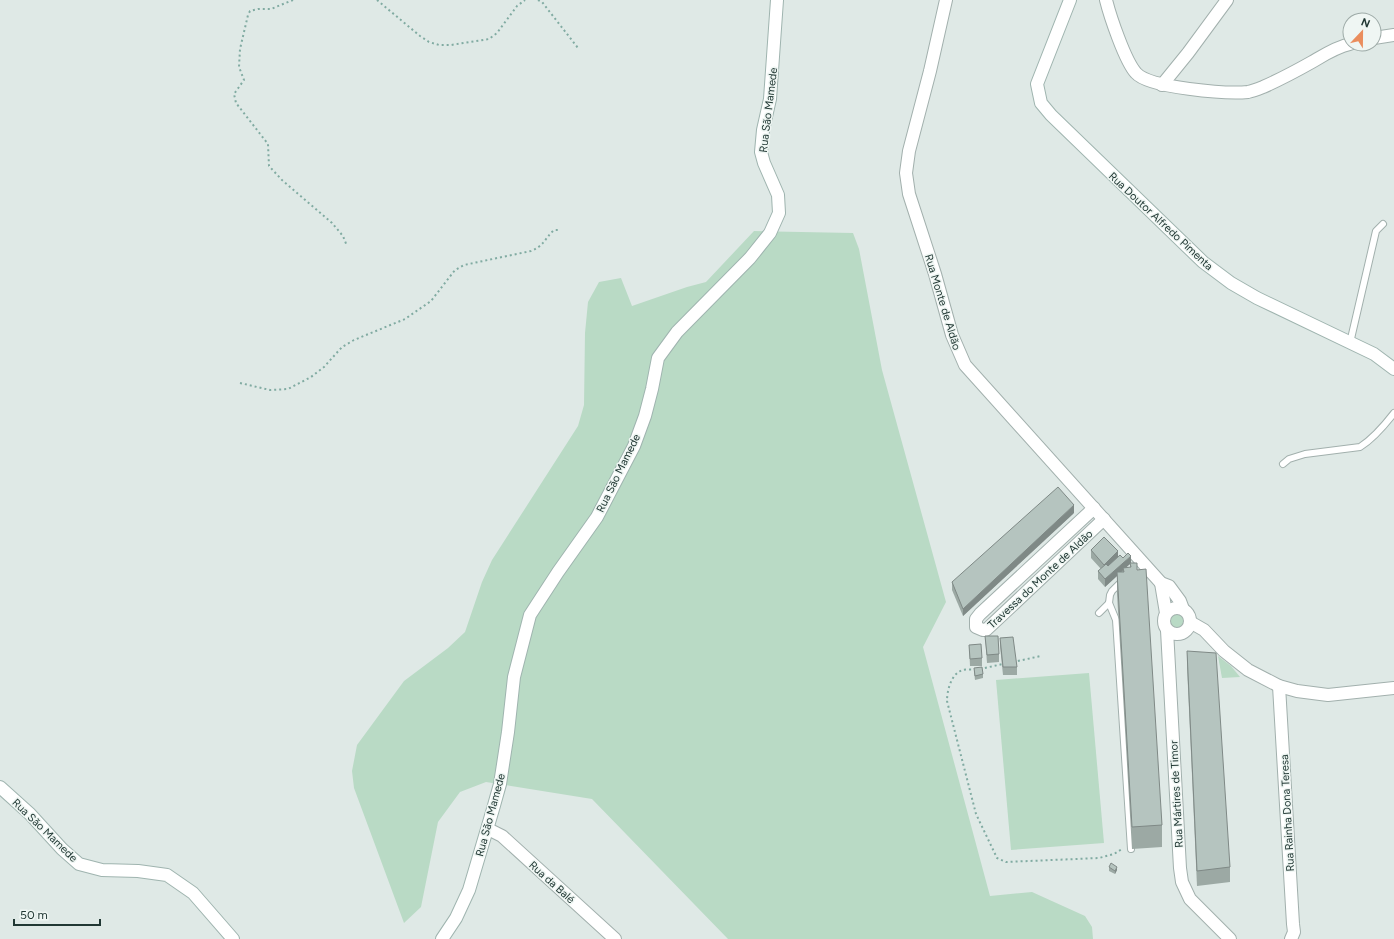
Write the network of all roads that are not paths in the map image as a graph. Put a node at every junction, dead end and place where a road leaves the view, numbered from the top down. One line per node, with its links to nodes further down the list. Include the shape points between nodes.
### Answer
1 (778, 0): 28 (street, Rua São Mamede, via 770,99 761,152 778,195 779,213 770,233 750,258 677,332 658,358 634,446 597,517 530,615 514,677 500,784)
2 (946, 0): 15 (street, Rua Monte de Aldão, via 909,151 906,173 909,194 952,335 965,365)
3 (1070, 0): 11 (street, Rua Doutor Alfredo Pimenta, via 1037,84 1041,103 1051,116 1203,262 1257,298)
4 (1106, 0): 9 (street, via 1128,61 1144,79)
5 (1227, 0): 9 (street)
6 (1394, 35): 7 (street)
7 (1382, 37)
8 (1342, 47): 9 (street, via 1250,91 1201,90)
9 (1162, 85)
10 (1383, 224): 11 (lane, via 1376,231)
11 (1350, 343): 12 (street, Rua Doutor Alfredo Pimenta, via 1374,354)
12 (1394, 369)
13 (1394, 413): 14 (lane, via 1367,443 1360,447 1305,454 1289,459)
14 (1283, 464)
15 (1094, 508): 16 (street, Rua Monte de Aldão); 16 (street, Travessa do Monte de Aldão, via 980,614 976,619 976,627 986,630)
16 (1104, 519): 18 (street, Rua Monte de Aldão, via 1140,565)
17 (1126, 578): 19 (lane, via 1112,591)
18 (1161, 583): 20 (street, Rua Monte de Aldão, via 1169,586); 21 (street)
19 (1109, 603): 22 (lane); 29 (lane, via 1116,620)
20 (1183, 609): 21 (street, via 1173,608); 23 (street, via 1188,614)
21 (1166, 613): 24 (street, via 1164,622)
22 (1099, 614)
23 (1190, 622): 24 (street, via 1187,630 1183,632 1175,634); 25 (street, via 1204,630 1224,651 1248,670)
24 (1167, 630): 33 (street, Rua Mártires de Timor, via 1182,882 1190,898)
25 (1279, 686): 26 (street, via 1328,695); 34 (street, Rua Rainha Dona Teresa, via 1294,932)
26 (1394, 688)
27 (0, 787): 30 (street, Rua São Mamede, via 79,864 102,870 167,875 193,893)
28 (488, 828): 31 (street, Rua São Mamede, via 469,890 456,918); 32 (street, Rua da Balé, via 502,836)
29 (1130, 849)
30 (233, 939)
31 (442, 939)
32 (615, 939)
33 (1230, 939)
34 (1291, 939)

